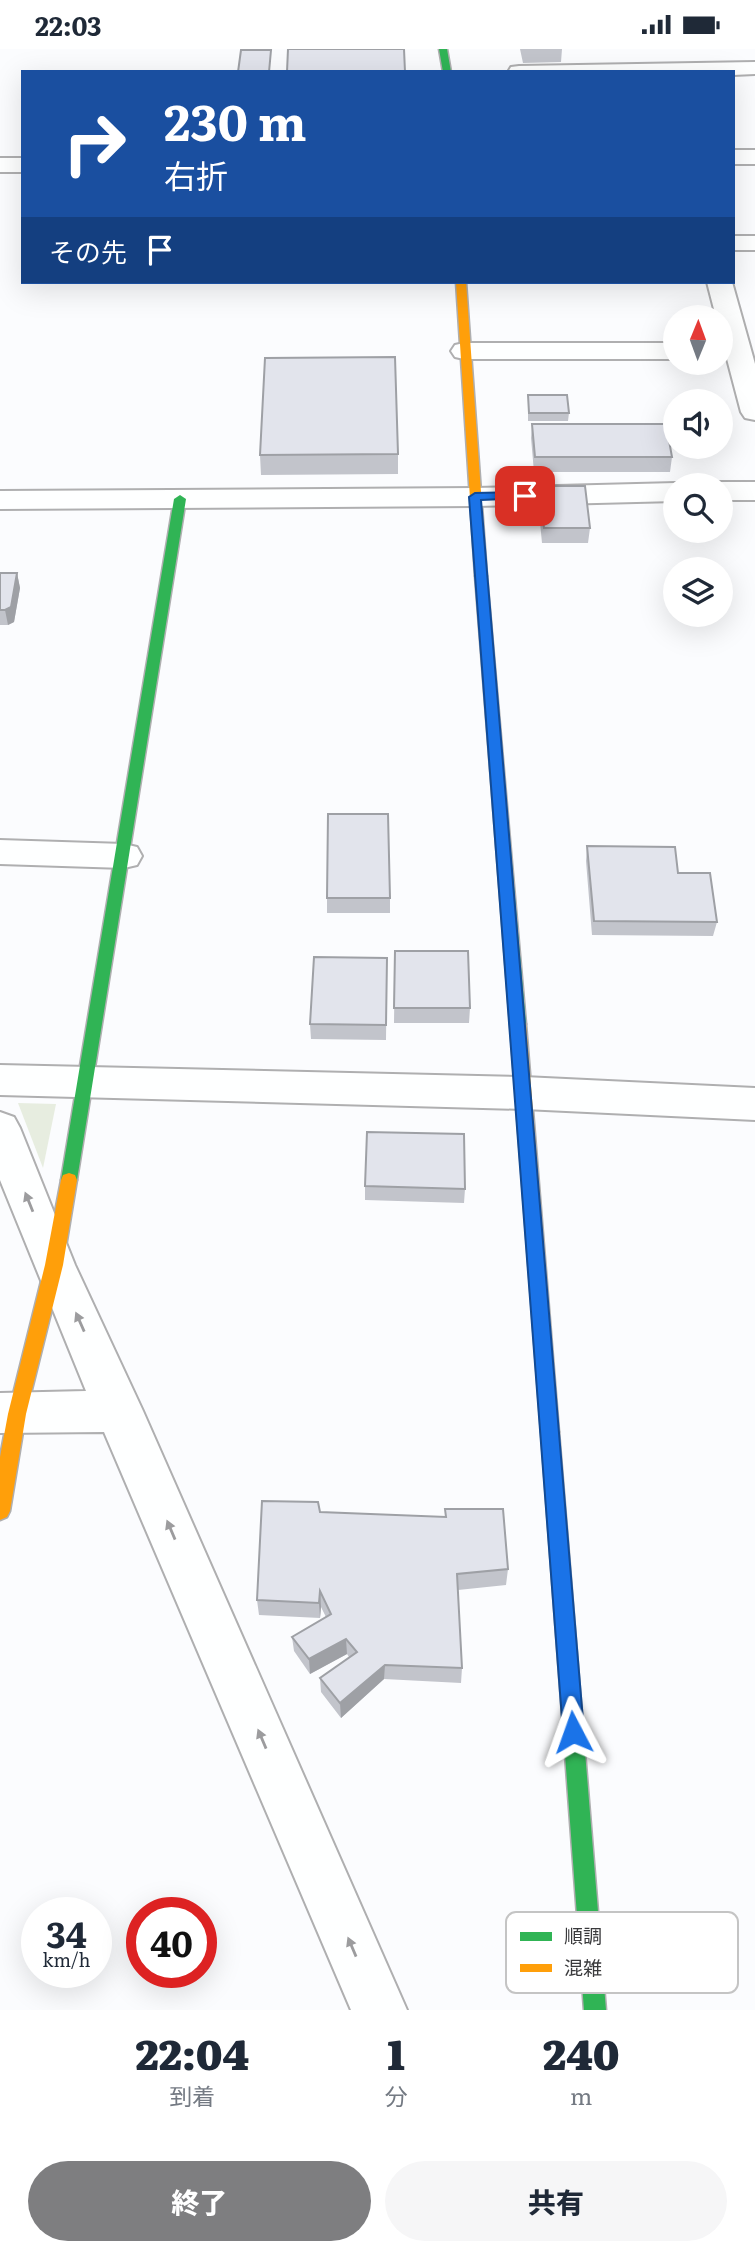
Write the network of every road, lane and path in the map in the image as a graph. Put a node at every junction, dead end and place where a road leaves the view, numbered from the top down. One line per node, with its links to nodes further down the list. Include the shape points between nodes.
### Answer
1 (443, 49): 4 (street)
2 (662, 63): 3 (street); 5 (street)
3 (755, 68)
4 (447, 70)
5 (551, 70)
6 (735, 157): 7 (street)
7 (755, 157)
8 (0, 165): 9 (street)
9 (21, 165)
10 (735, 243): 11 (street)
11 (755, 243)
12 (461, 284): 14 (street)
13 (720, 284): 16 (street)
14 (464, 351): 15 (street); 22 (street)
15 (663, 351)
16 (738, 351): 17 (street)
17 (755, 412)
18 (733, 491): 19 (street)
19 (755, 491)
20 (663, 492): 22 (street)
21 (0, 493): 24 (street)
22 (475, 497): 23 (street); 29 (street)
23 (180, 499): 24 (street); 26 (street)
24 (0, 500)
25 (0, 852): 26 (street)
26 (124, 856): 28 (street)
27 (0, 1080): 28 (street)
28 (87, 1082): 29 (street); 32 (street)
29 (524, 1093): 30 (street); 36 (street)
30 (755, 1104)
31 (0, 1128): 32 (street, one-way to 31)
32 (54, 1265): 33 (street, one-way to 32); 34 (street)
33 (120, 1411): 34 (street); 37 (street, one-way to 33)
34 (9, 1413): 35 (street)
35 (0, 1511)
36 (587, 1912)
37 (379, 2010)

